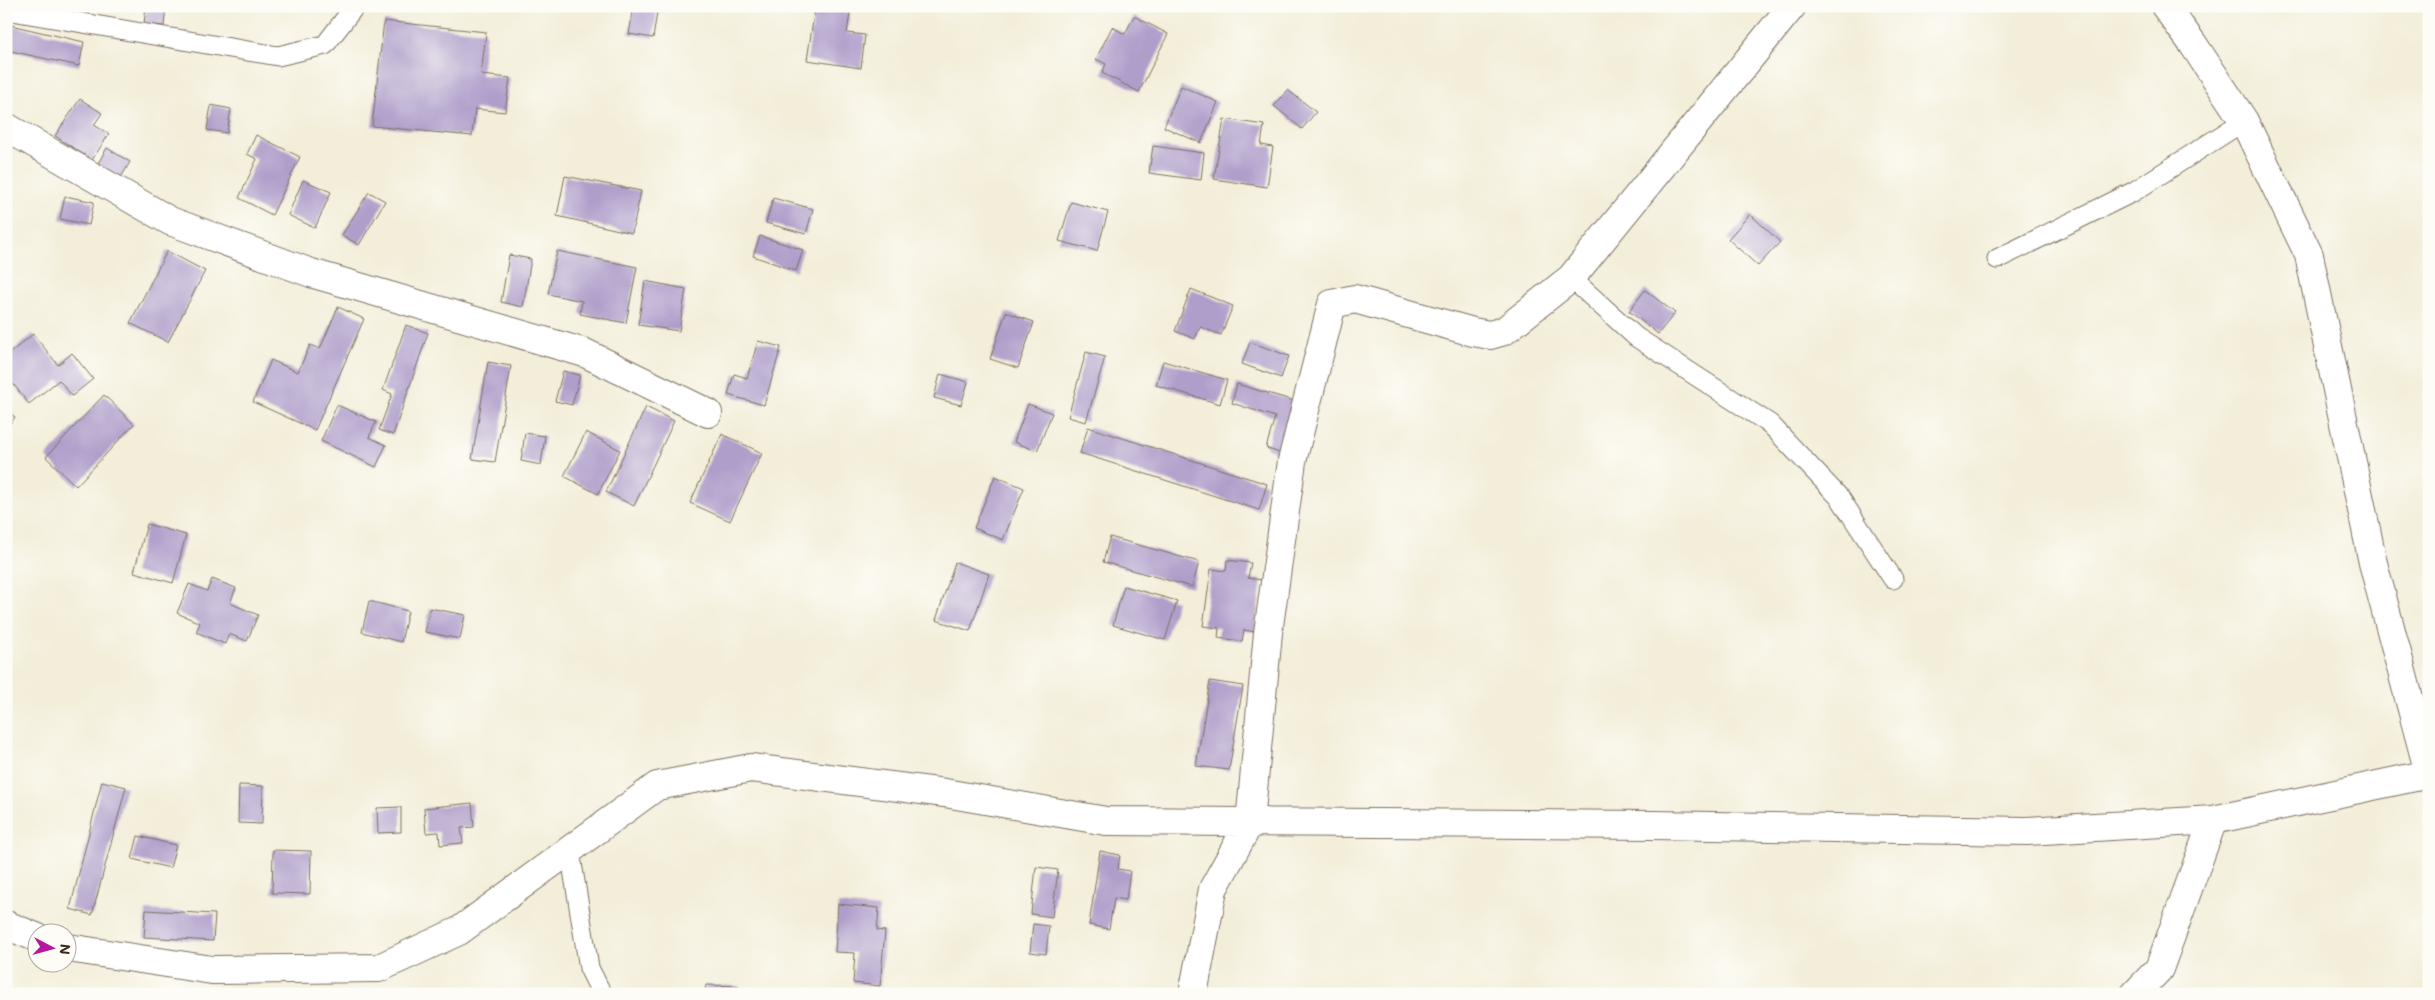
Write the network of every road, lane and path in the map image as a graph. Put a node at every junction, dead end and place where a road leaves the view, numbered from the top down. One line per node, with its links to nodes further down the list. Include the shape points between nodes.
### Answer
1 (355, 6): 4 (lane, via 326,45 278,56)
2 (1792, 6): 8 (street)
3 (2164, 6): 5 (street)
4 (6, 10)
5 (2244, 121): 7 (lane, via 2133,192); 11 (street, via 2309,255 2373,564)
6 (6, 127): 9 (street, via 170,221 311,273 585,353)
7 (1998, 259)
8 (1571, 278): 10 (lane, via 1636,337 1770,424 1840,498); 13 (street, via 1504,331 1490,335 1355,299 1332,304 1292,461 1268,632)
9 (708, 413)
10 (1893, 579)
11 (2429, 773): 12 (street)
12 (2213, 820): 13 (street, via 2028,831 1653,824); 20 (street, via 2159,968)
13 (1250, 822): 14 (street, via 1106,821 945,793 750,768 657,786); 19 (street, via 1213,889)
14 (570, 851): 17 (street, via 459,931 379,968 212,970); 18 (lane, via 589,968)
15 (6, 925): 16 (street)
16 (28, 934)
17 (78, 950)
18 (602, 994)
19 (1193, 994)
20 (2135, 994)

